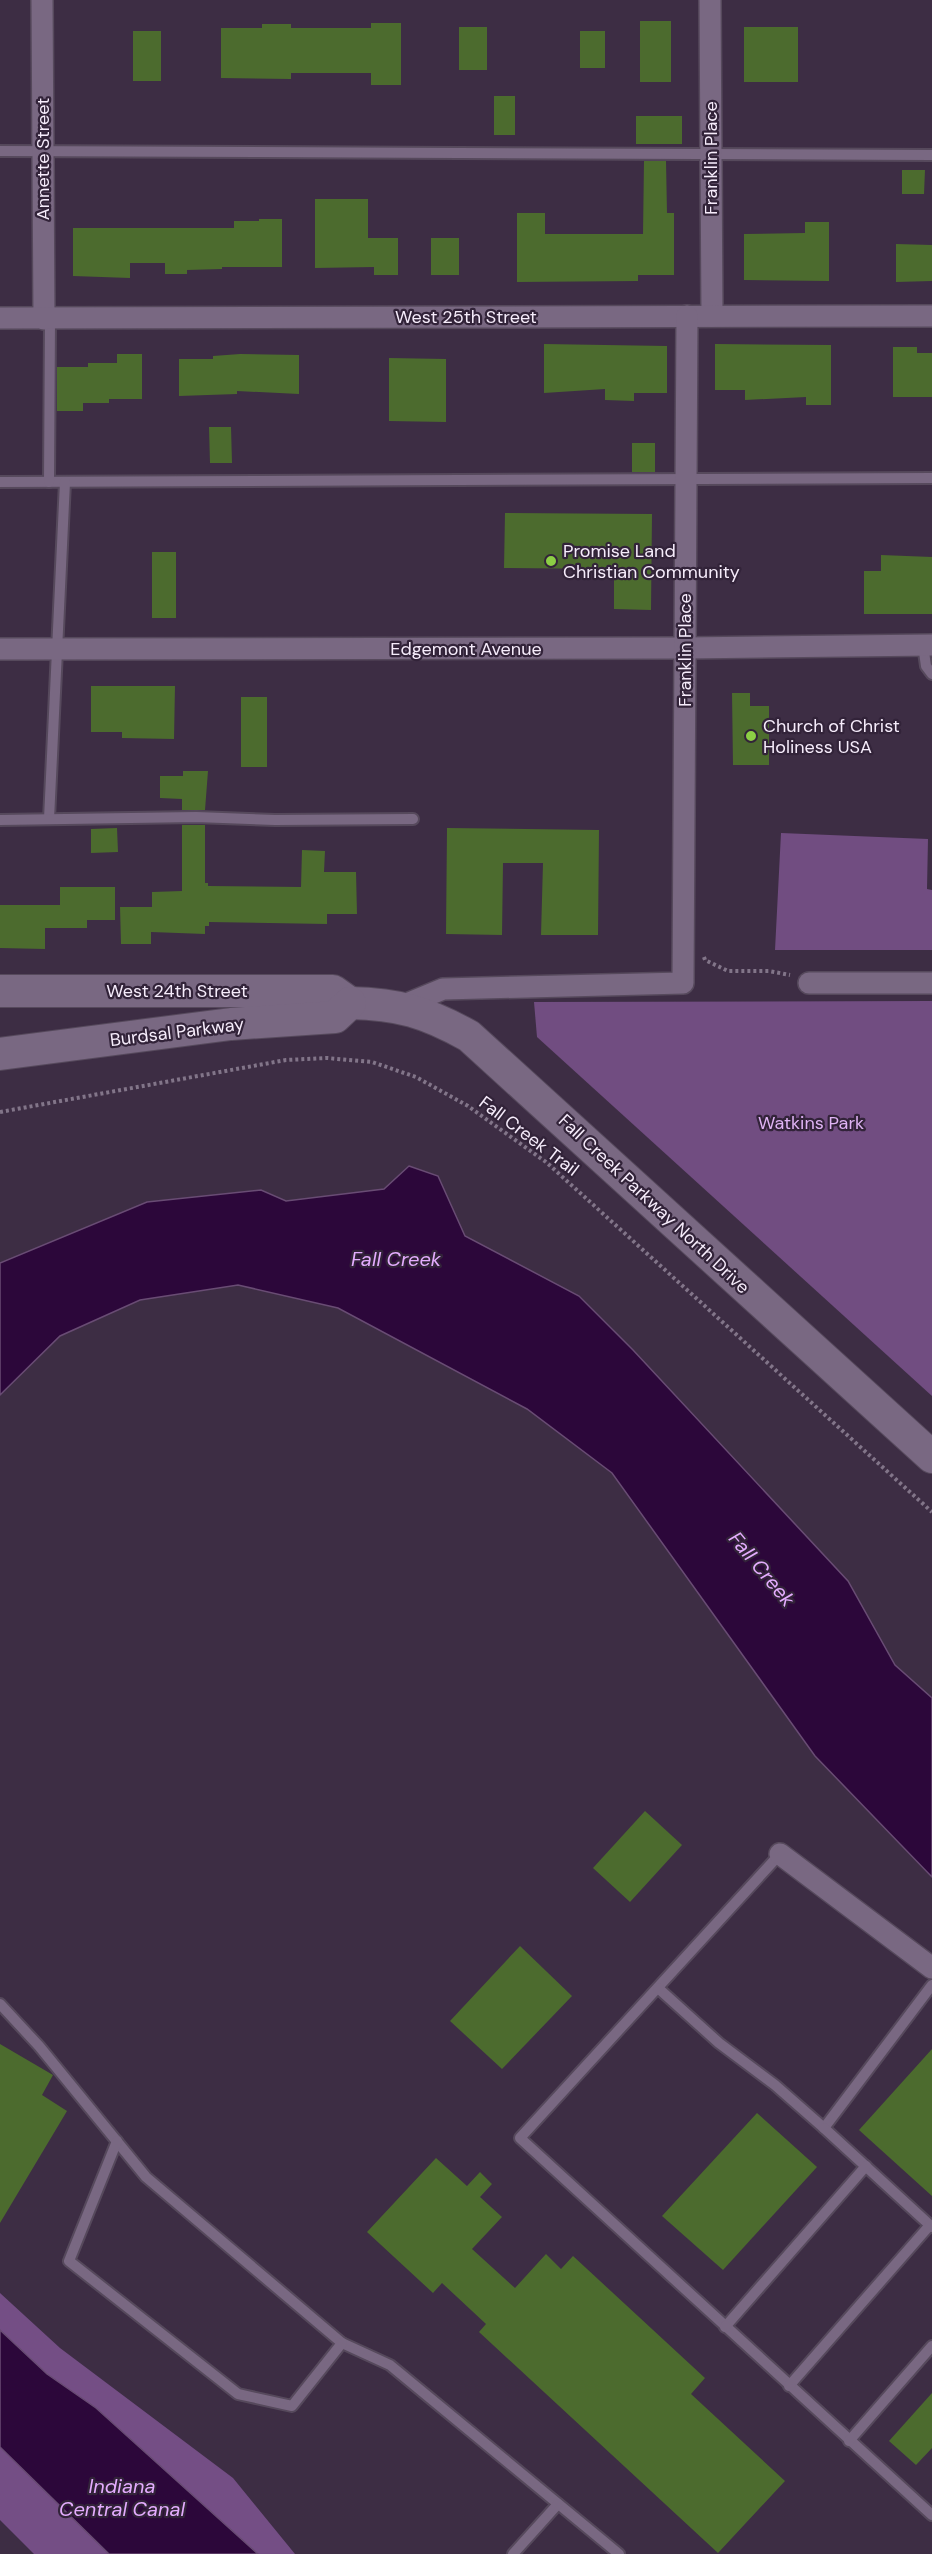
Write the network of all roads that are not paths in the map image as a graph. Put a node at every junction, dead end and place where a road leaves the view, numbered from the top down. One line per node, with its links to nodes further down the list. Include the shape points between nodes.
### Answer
1 (42, 0): 4 (street, Annette Street)
2 (710, 0): 5 (street, Franklin Place)
3 (0, 151): 4 (lane)
4 (43, 151): 5 (lane); 11 (street, Annette Street)
5 (711, 154): 6 (lane); 8 (street, Franklin Place)
6 (932, 154)
7 (687, 316): 8 (street, West 25th Street); 11 (street, West 25th Street); 13 (street, Franklin Place)
8 (712, 316): 9 (street, West 25th Street)
9 (932, 316)
10 (0, 318): 11 (street, West 25th Street)
11 (47, 318): 15 (lane)
12 (932, 478): 13 (lane)
13 (686, 479): 16 (lane); 18 (street, Franklin Place)
14 (0, 482): 15 (lane)
15 (49, 482): 16 (lane)
16 (65, 482): 20 (lane)
17 (928, 645): 18 (street, Edgemont Avenue); 21 (lane, via 926,666)
18 (685, 648): 20 (street, Edgemont Avenue); 29 (street, Franklin Place, via 683,983 443,989)
19 (0, 649): 20 (street, Edgemont Avenue)
20 (55, 649): 22 (lane)
21 (932, 674)
22 (50, 819): 23 (lane); 24 (lane)
23 (413, 819)
24 (0, 820)
25 (809, 983): 26 (street)
26 (932, 983)
27 (0, 991): 28 (street, West 24th Street, via 333,991)
28 (350, 1003): 29 (street, Fall Creek Parkway North Drive); 30 (street, Burdsal Parkway, via 335,1017 231,1024)
29 (402, 1006): 31 (street, Fall Creek Parkway North Drive, via 469,1036)
30 (0, 1054)
31 (932, 1457)
32 (780, 1854): 33 (street); 35 (lane)
33 (932, 1968)
34 (932, 1985): 37 (lane)
35 (658, 1988): 37 (lane); 41 (lane, via 520,2138)
36 (0, 2004): 38 (lane)
37 (824, 2128): 39 (lane)
38 (117, 2142): 42 (lane, via 146,2177); 42 (lane, via 69,2261 238,2394 292,2406)
39 (866, 2166): 40 (lane); 41 (lane)
40 (931, 2226): 44 (lane)
41 (725, 2327): 44 (lane)
42 (342, 2343): 46 (lane, via 390,2365)
43 (932, 2346): 45 (lane)
44 (789, 2386): 45 (lane)
45 (849, 2441): 47 (lane)
46 (558, 2504): 48 (lane); 49 (lane)
47 (932, 2515)
48 (513, 2554)
49 (619, 2554)

